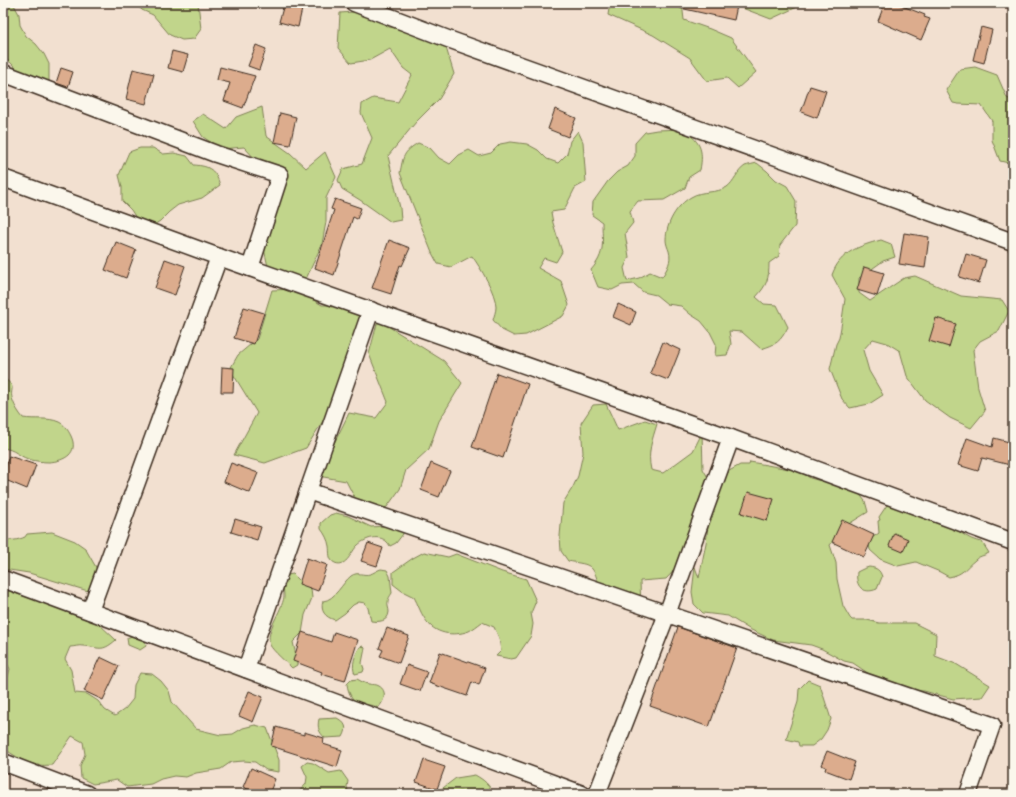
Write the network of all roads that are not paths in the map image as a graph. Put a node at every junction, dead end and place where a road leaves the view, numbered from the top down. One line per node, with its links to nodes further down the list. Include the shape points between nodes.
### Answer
1 (354, 3): 4 (street)
2 (3, 73): 6 (street, via 216,154 280,175)
3 (3, 178): 5 (street)
4 (1013, 242)
5 (219, 257): 6 (street); 12 (street)
6 (250, 268): 7 (street)
7 (371, 310): 8 (street); 9 (street)
8 (731, 438): 10 (street); 13 (street)
9 (308, 491): 13 (street); 14 (street)
10 (1013, 542)
11 (3, 579): 12 (street)
12 (90, 611): 14 (street)
13 (667, 614): 18 (street); 19 (street, via 992,725)
14 (246, 669): 16 (street)
15 (3, 762): 17 (street)
16 (573, 792)
17 (87, 794)
18 (597, 794)
19 (968, 794)

